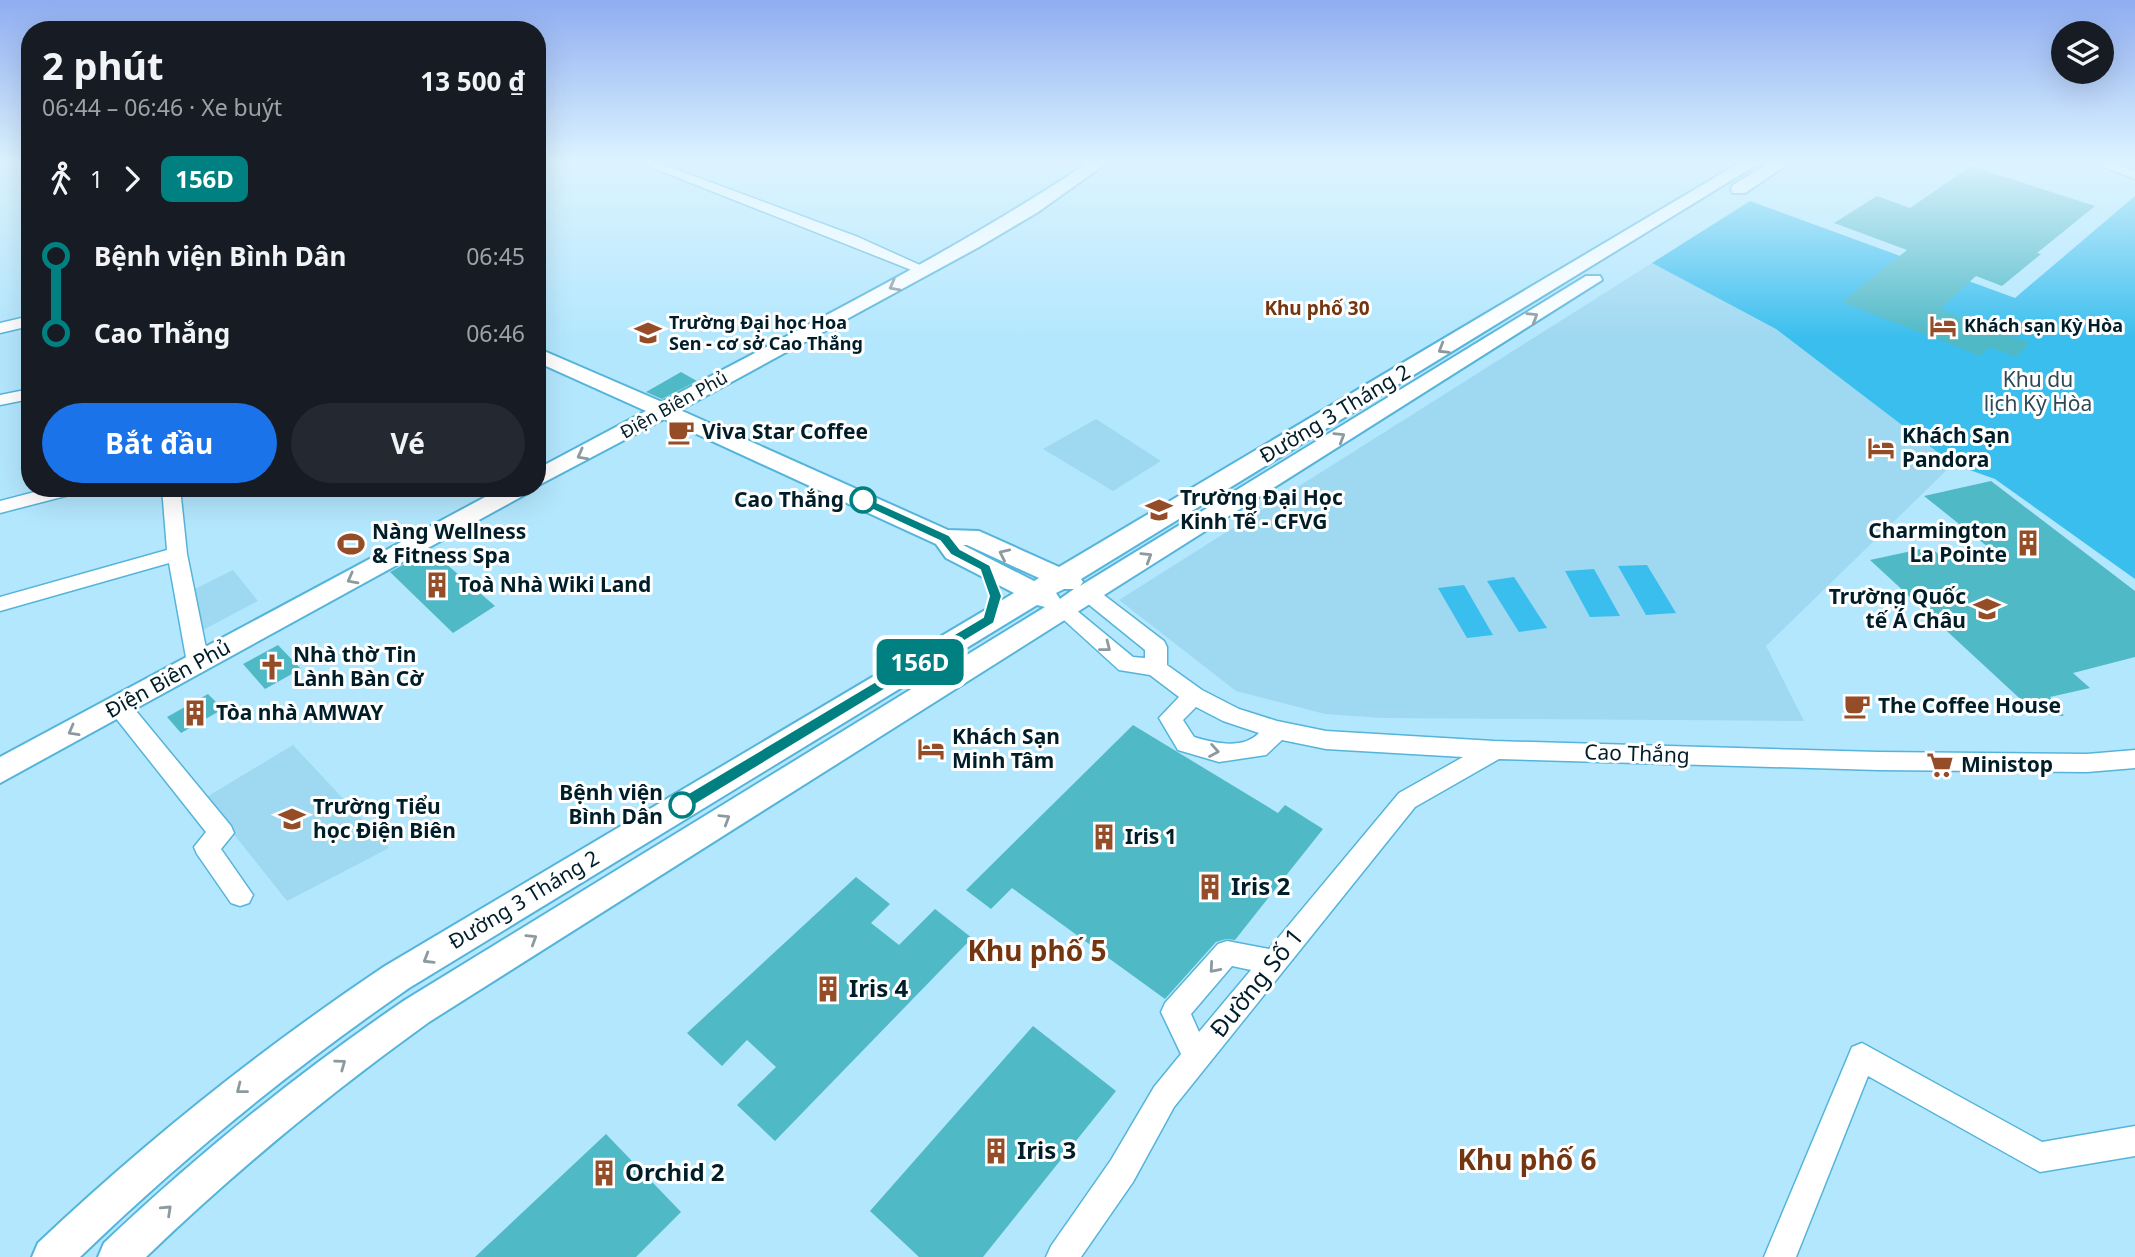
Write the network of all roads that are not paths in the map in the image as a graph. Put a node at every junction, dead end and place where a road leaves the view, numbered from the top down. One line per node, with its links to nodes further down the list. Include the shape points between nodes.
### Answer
1 (802, 221): 5 (street)
2 (1010, 221): 5 (main road, Điện Biên Phủ)
3 (1655, 221): 20 (main road, Đường 3 Tháng 2, one-way to 20)
4 (1689, 221): 22 (main road, Đường 3 Tháng 2, one-way to 4)
5 (924, 270): 11 (main road, Điện Biên Phủ, one-way to 11)
6 (21, 323): 7 (street)
7 (0, 328)
8 (546, 358): 11 (main road, Cao Thắng)
9 (21, 396): 10 (street)
10 (0, 400)
11 (663, 411): 12 (main road, Điện Biên Phủ, one-way to 12); 17 (main road, Cao Thắng)
12 (546, 474)
13 (39, 497): 16 (street)
14 (173, 497): 18 (street)
15 (503, 497): 25 (main road, Điện Biên Phủ, one-way to 25)
16 (0, 507)
17 (945, 538): 19 (main road, Cao Thắng, via 955,552); 20 (main road, Cao Thắng, one-way to 17, via 970,537)
18 (177, 554): 23 (street); 25 (street)
19 (985, 568): 21 (main road, Cao Thắng); 24 (main road, via 995,596)
20 (1062, 577): 21 (main road, Đường 3 Tháng 2); 22 (main road, Cao Thắng)
21 (1037, 592): 22 (main road, Cao Thắng); 24 (main road, Đường 3 Tháng 2)
22 (1076, 602): 26 (street, Cao Thắng, one-way to 26, via 1127,664); 26 (street, Cao Thắng, via 1156,647); 38 (main road, Đường 3 Tháng 2, one-way to 22, via 258,1129 368,1044)
23 (0, 604)
24 (990, 620): 37 (main road, Đường 3 Tháng 2, one-way to 37, via 345,1011 186,1134)
25 (198, 663): 28 (main road, Điện Biên Phủ)
26 (1156, 668): 27 (street, Cao Thắng)
27 (1194, 696): 29 (street, Cao Thắng, via 1231,715); 29 (street, one-way to 29, via 1170,718 1186,744 1219,753 1258,749)
28 (119, 706): 32 (main road, Điện Biên Phủ, one-way to 32); 33 (street, via 222,833 206,847)
29 (1277, 730): 30 (street, Cao Thắng, via 1326,740)
30 (1494, 750): 31 (street, Cao Thắng, via 1878,761 2087,763); 34 (street, Đường Số 1, via 1407,800)
31 (2135, 759)
32 (0, 771)
33 (240, 895)
34 (1274, 962): 35 (street, Đường Số 1); 35 (street, one-way to 35, via 1227,953 1175,1012)
35 (1196, 1057): 39 (street, Đường Số 1, via 1164,1097 1122,1171)
36 (2135, 1141): 40 (street, via 2040,1157 1862,1057)
37 (52, 1257)
38 (118, 1257)
39 (1062, 1257)
40 (1780, 1257)

